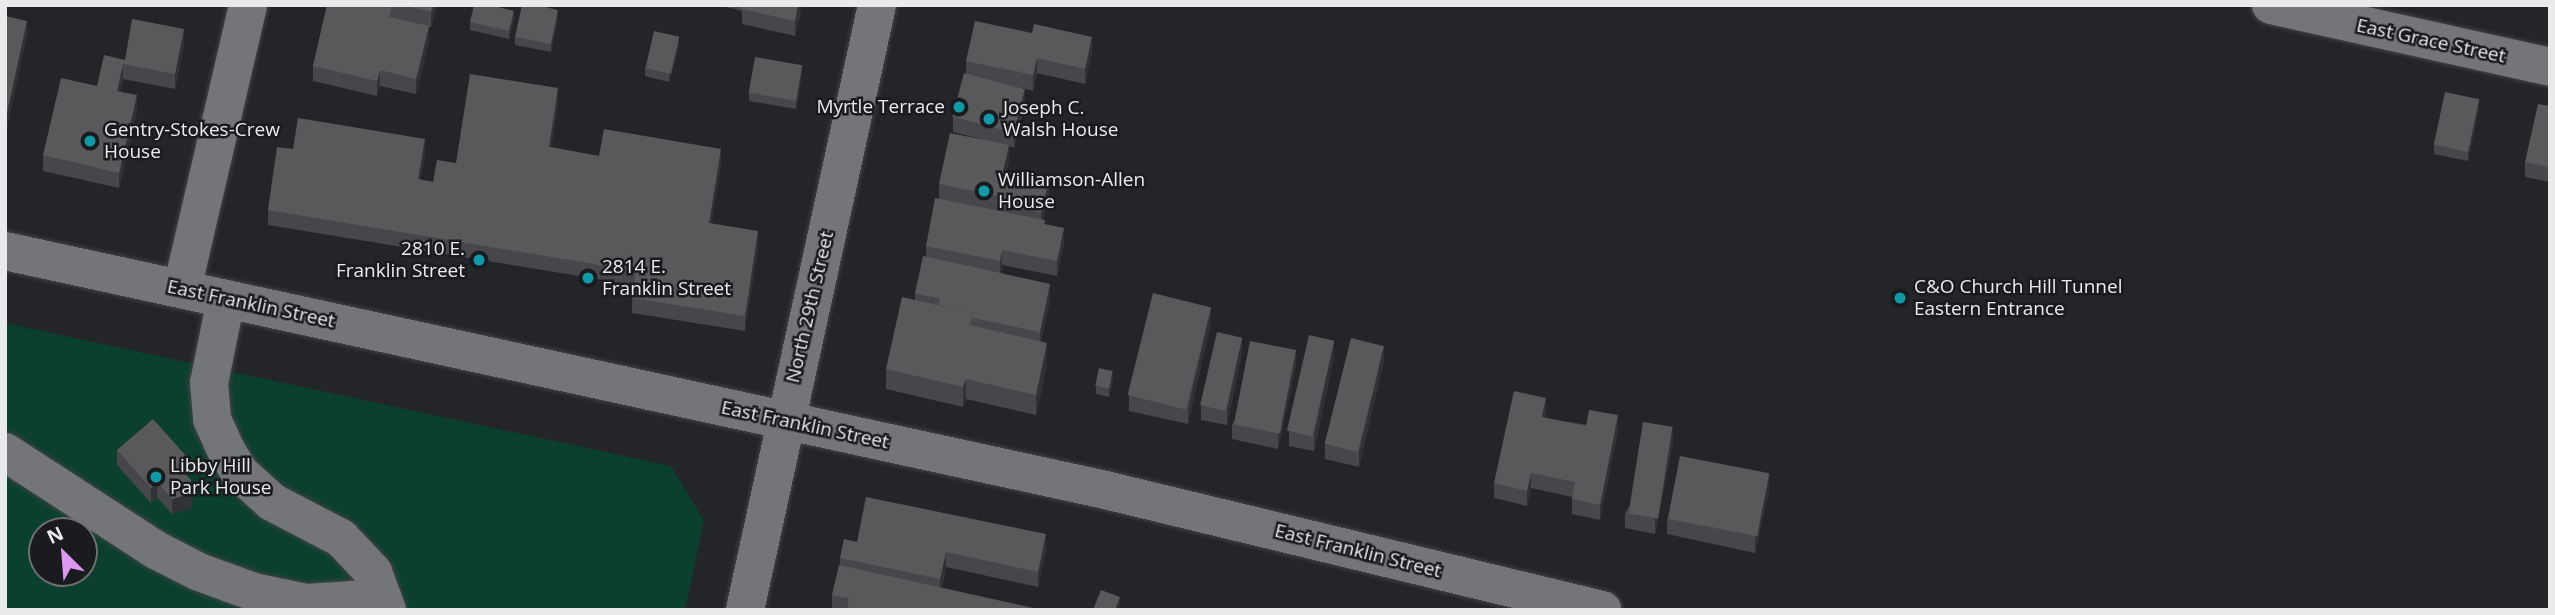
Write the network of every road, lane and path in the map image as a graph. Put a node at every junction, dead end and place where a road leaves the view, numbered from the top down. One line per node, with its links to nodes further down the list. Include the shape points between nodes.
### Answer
1 (248, 5): 6 (street)
2 (877, 5): 8 (street, North 29th Street)
3 (2271, 5): 4 (street, East Grace Street)
4 (2550, 67)
5 (5, 251): 6 (street, East Franklin Street)
6 (182, 289): 7 (street, East Franklin Street)
7 (226, 299): 8 (street, East Franklin Street); 10 (street, via 209,383 212,419 226,450 240,473 272,502 341,538 373,572)
8 (785, 420): 11 (street, North 29th Street); 12 (street, East Franklin Street, via 1097,488)
9 (5, 452): 10 (street, via 156,550 199,572 254,592 306,603)
10 (385, 604)
11 (745, 610)
12 (1602, 610)

